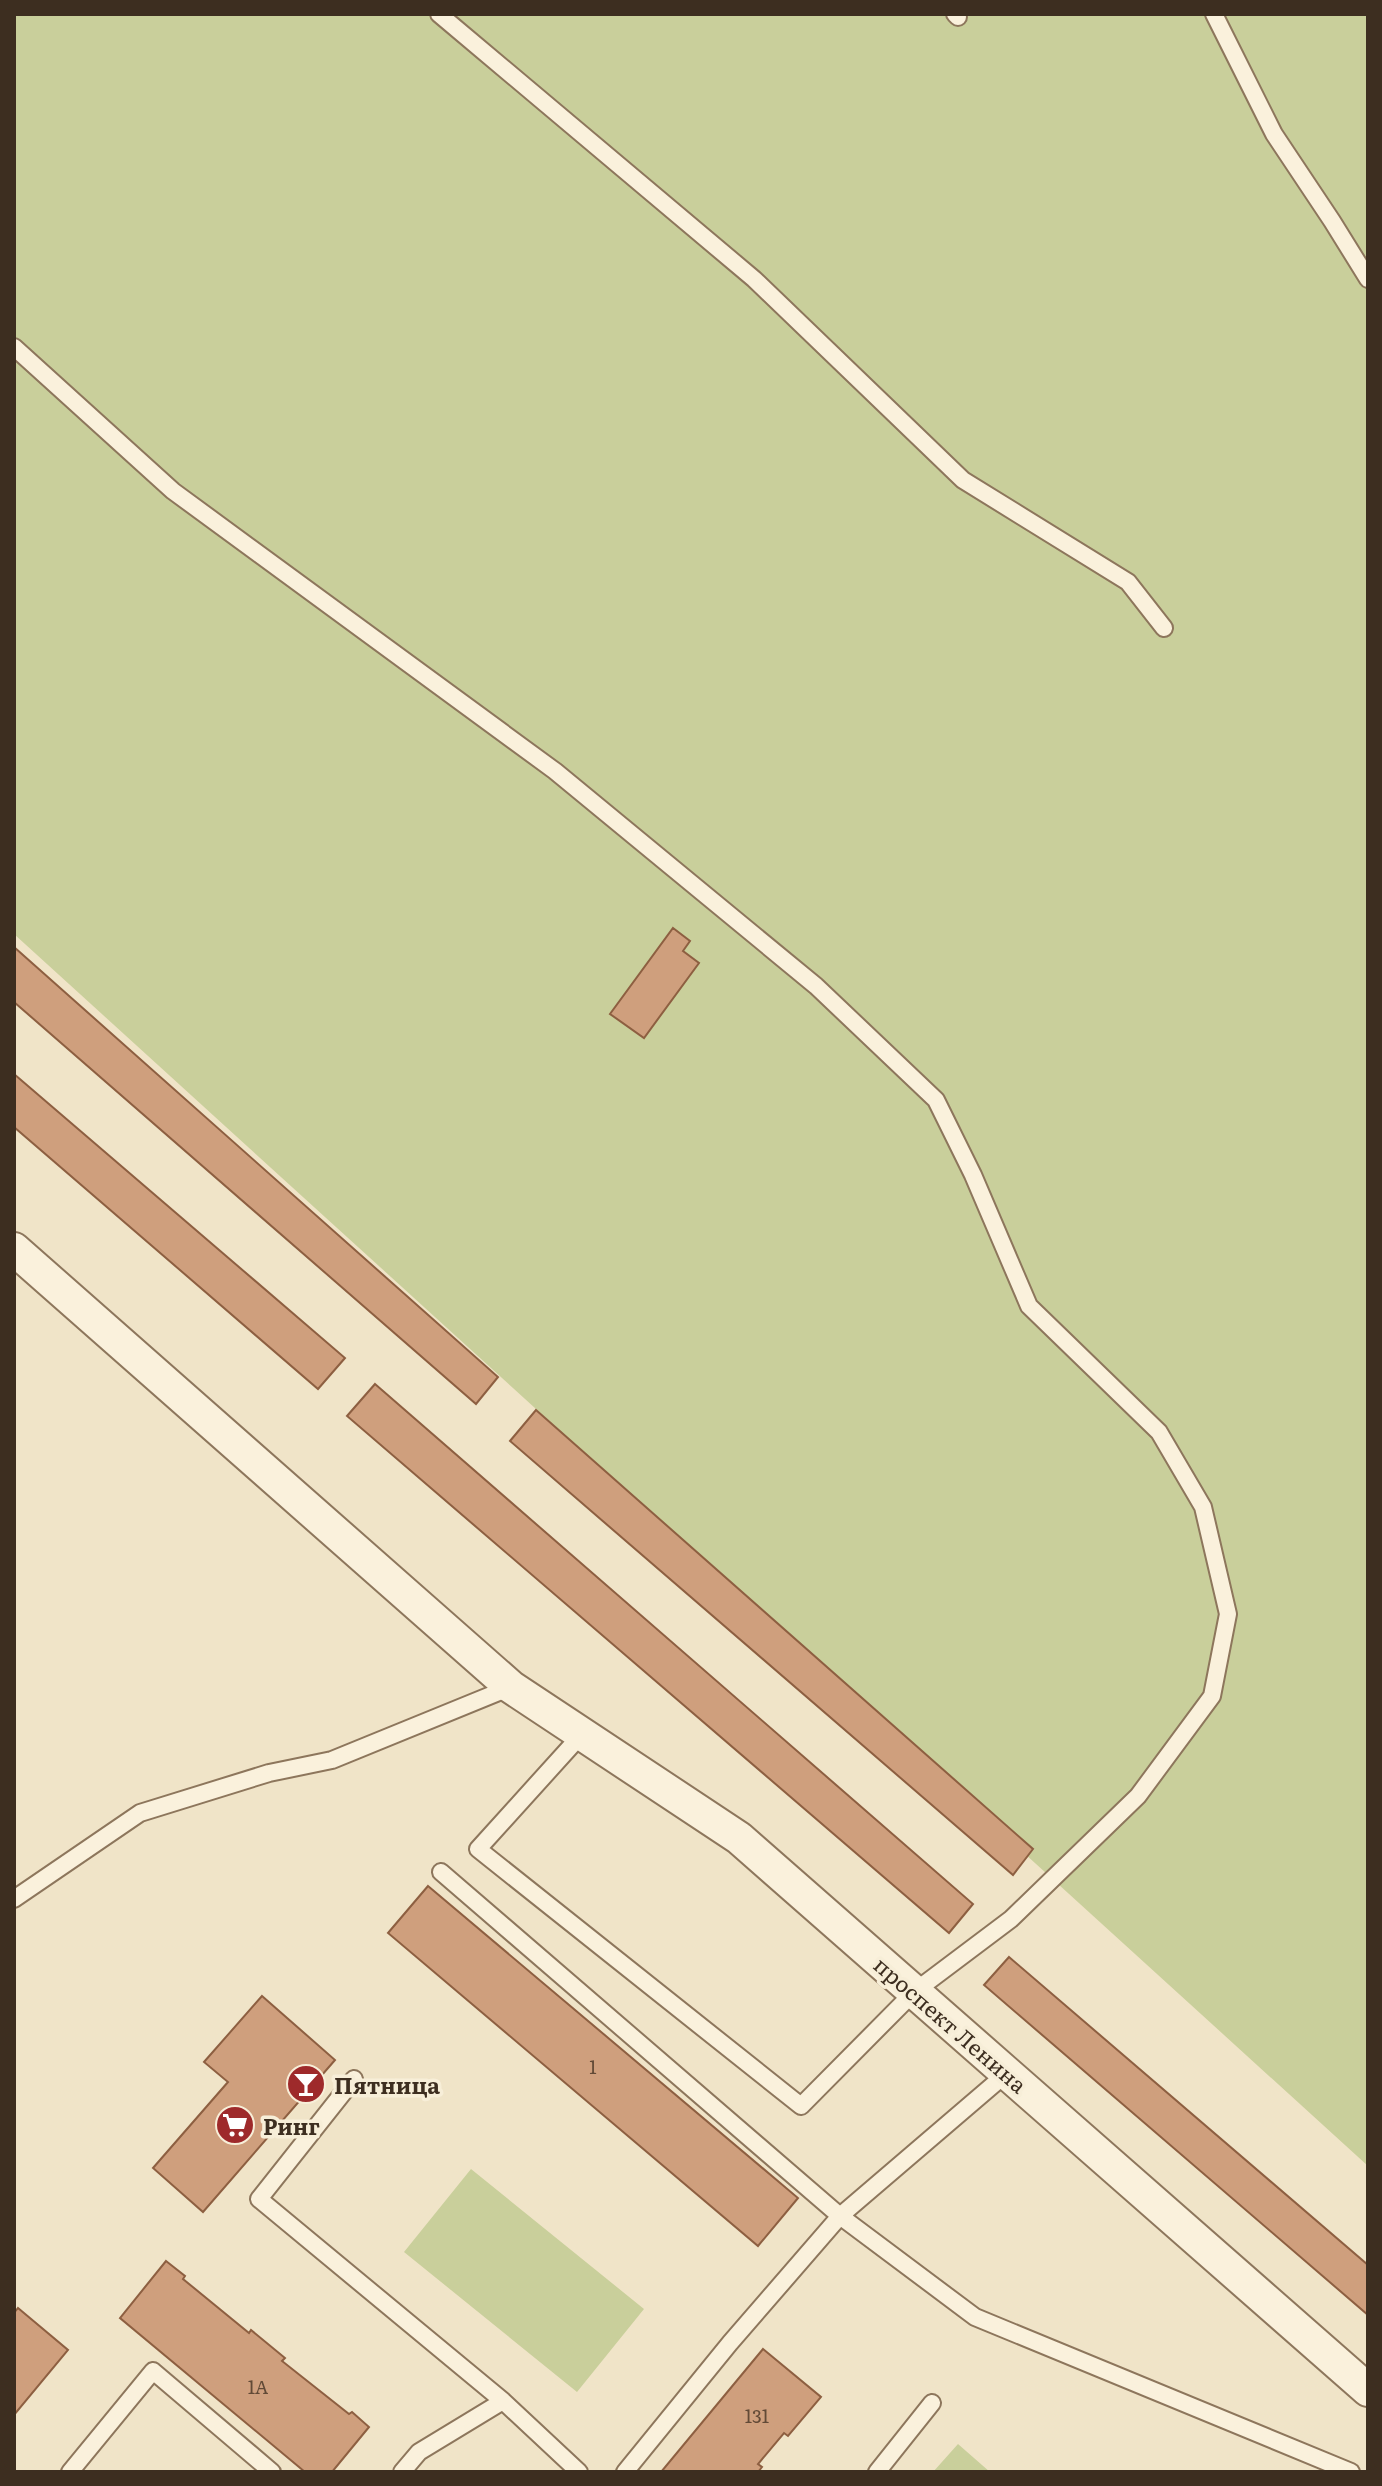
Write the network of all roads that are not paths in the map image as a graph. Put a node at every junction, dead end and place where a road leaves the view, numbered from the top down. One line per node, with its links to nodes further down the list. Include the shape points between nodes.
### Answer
1 (439, 14): 5 (lane, via 754,279 963,480 1128,582)
2 (1214, 14): 3 (lane, via 1274,134)
3 (1368, 279)
4 (14, 347): 11 (lane, via 173,491 567,781 816,986 936,1100 1029,1306 1159,1432 1203,1507 1228,1614 1212,1696 1138,1796 1011,1919)
5 (1164, 628)
6 (14, 1249): 7 (street, проспект Ленина)
7 (511, 1687): 8 (street, проспект Ленина); 10 (lane, via 332,1760 269,1773 140,1813)
8 (582, 1734): 11 (street, проспект Ленина, via 739,1838); 11 (lane, via 478,1849 801,2106)
9 (441, 1872): 14 (lane)
10 (14, 1899)
11 (914, 1992): 12 (street, проспект Ленина)
12 (1007, 2073): 14 (lane); 15 (street, проспект Ленина)
13 (354, 2079): 16 (lane, via 259,2199)
14 (840, 2216): 22 (lane); 24 (lane, via 975,2317)
15 (1368, 2390)
16 (503, 2401): 20 (lane, via 419,2452); 21 (lane)
17 (932, 2403): 23 (lane)
18 (70, 2472): 19 (lane, via 153,2371)
19 (272, 2472)
20 (402, 2472)
21 (579, 2472)
22 (625, 2472)
23 (877, 2472)
24 (1351, 2472)

